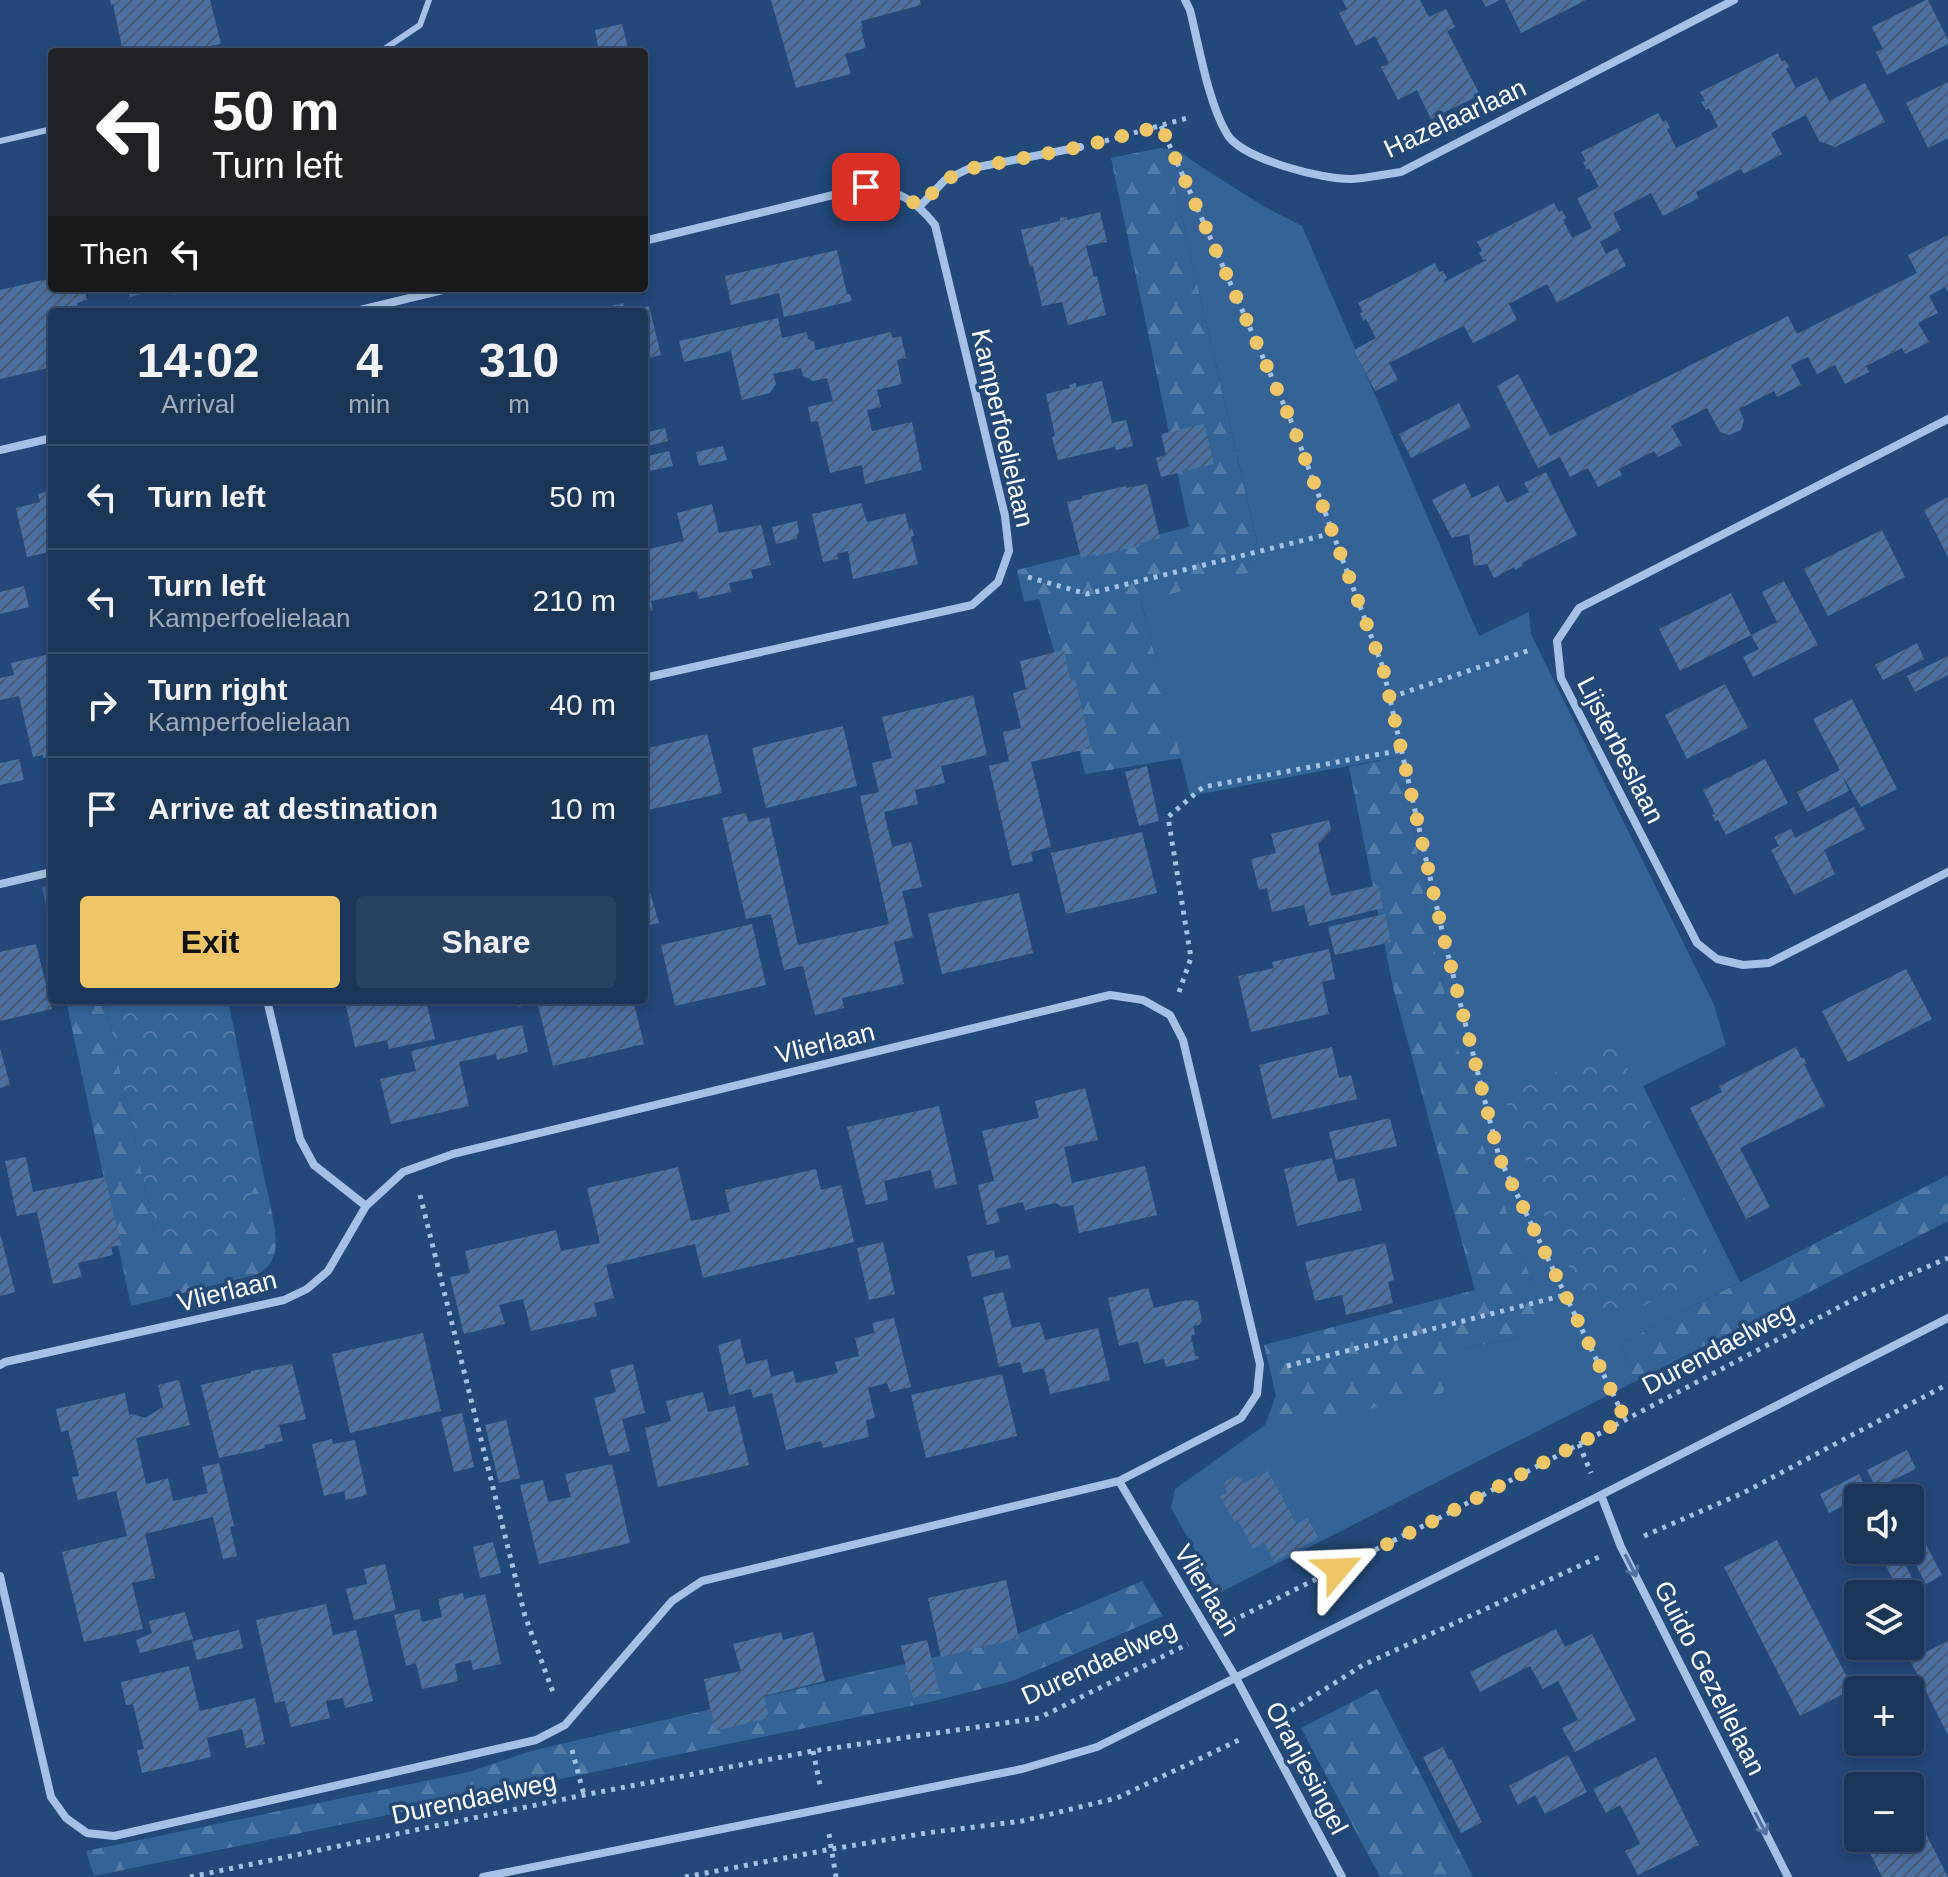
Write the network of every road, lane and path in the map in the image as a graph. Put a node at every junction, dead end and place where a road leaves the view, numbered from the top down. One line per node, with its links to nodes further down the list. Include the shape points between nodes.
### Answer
1 (429, 0): 4 (lane, via 420,25)
2 (1185, 0): 5 (street, Hazelaarlaan)
3 (1734, 0): 5 (street, Hazelaarlaan, via 1401,172 1351,179 1309,174 1255,155 1228,138)
4 (386, 48)
5 (1215, 109): 6 (path)
6 (1161, 126): 9 (path); 17 (path, via 1291,421)
7 (48, 130): 8 (lane)
8 (0, 141)
9 (1080, 147): 10 (street, via 968,169 945,180)
10 (920, 206): 11 (street, via 895,192 866,187); 18 (street, Kamperfoelielaan, via 935,225 1005,516 1009,551)
11 (648, 240)
12 (434, 292): 13 (street)
13 (368, 308)
14 (1948, 419): 19 (street, via 1579,608)
15 (48, 439): 16 (street)
16 (0, 450)
17 (1333, 533): 18 (path, via 1087,594); 21 (path)
18 (1002, 570): 20 (street, via 998,582 972,605)
19 (1557, 641): 21 (path); 23 (street, Lijsterbeslaan, via 1561,678 1697,943 1717,959 1769,963)
20 (648, 677)
21 (1390, 697): 22 (path)
22 (1402, 750): 27 (path, via 1203,787 1168,817 1191,958); 31 (path, via 1499,1157)
23 (1948, 872)
24 (48, 873): 25 (street)
25 (0, 884)
26 (268, 1004): 29 (street, via 300,1139 314,1165)
27 (1170, 1015): 28 (street, Vlierlaan, via 1143,1000 1110,995 453,1154); 34 (street, via 1183,1040)
28 (414, 1168): 29 (street, Vlierlaan); 43 (path, via 525,1616)
29 (366, 1206): 33 (street, Vlierlaan, via 328,1271 284,1300)
30 (1948, 1258): 36 (path, Durendaelweg, via 1864,1294)
31 (1565, 1295): 34 (path); 36 (path)
32 (1948, 1318): 38 (street)
33 (0, 1365)
34 (1259, 1373): 37 (street, via 1257,1394 1241,1418)
35 (1948, 1384): 39 (path, via 1743,1493)
36 (1625, 1419): 41 (path, Durendaelweg)
37 (1119, 1481): 41 (street, Vlierlaan); 43 (street, via 702,1581 672,1601)
38 (1601, 1495): 39 (street, Guido Gezellelaan); 42 (street)
39 (1621, 1547): 44 (path, via 1363,1665); 53 (street, Guido Gezellelaan, one-way to 53)
40 (0, 1576): 43 (street, via 51,1797 66,1818 87,1833 114,1836 520,1744)
41 (1209, 1633): 42 (street, Vlierlaan); 45 (path, Durendaelweg, via 1039,1718 813,1751)
42 (1236, 1678): 44 (street, Oranjesingel); 46 (street, via 1097,1747 1022,1769)
43 (565, 1725): 45 (path)
44 (1264, 1728): 47 (path, via 1117,1798 1022,1821); 52 (street, Oranjesingel)
45 (584, 1795): 48 (path, Durendaelweg)
46 (824, 1808): 47 (path); 49 (street)
47 (832, 1849): 50 (path); 51 (path)
48 (190, 1877)
49 (483, 1877)
50 (685, 1877)
51 (836, 1877)
52 (1342, 1877)
53 (1788, 1877)

